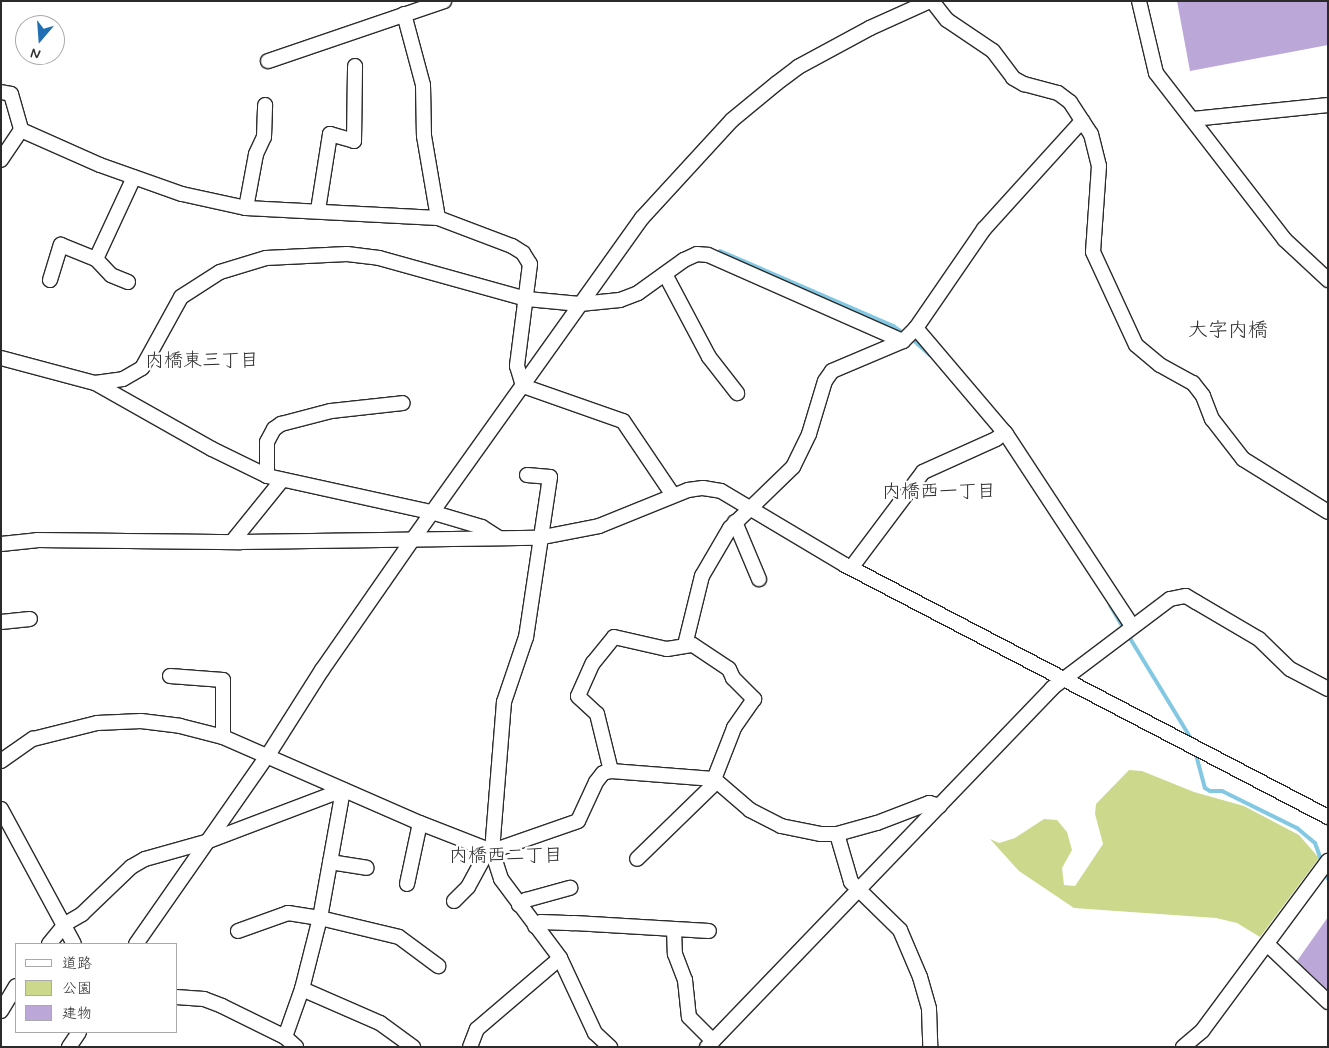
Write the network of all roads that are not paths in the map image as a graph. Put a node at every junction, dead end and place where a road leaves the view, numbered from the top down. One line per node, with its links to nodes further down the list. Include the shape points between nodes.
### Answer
1 (444, 1): 4 (street)
2 (931, 1): 11 (street, via 947,20 993,51 1014,78 1058,93 1070,102); 24 (street, via 870,28 798,67 732,120 642,218)
3 (1139, 1): 10 (street, via 1156,73)
4 (404, 14): 5 (street); 17 (street, via 423,85 424,136)
5 (268, 61)
6 (355, 66): 16 (street, via 354,141 330,134)
7 (1, 92): 12 (street, via 11,94)
8 (265, 105): 15 (street, via 264,137 256,154)
9 (1328, 105): 10 (street)
10 (1193, 119): 21 (street, via 1285,240)
11 (1082, 121): 25 (street, via 984,229); 39 (street, via 1091,134 1099,166 1093,252 1136,345 1160,365 1193,383 1212,419 1243,459)
12 (21, 130): 13 (street); 14 (street)
13 (1, 160)
14 (134, 177): 15 (street, via 175,192); 18 (street)
15 (246, 208): 16 (street)
16 (318, 210): 17 (street)
17 (438, 218): 23 (street, via 523,253 530,264)
18 (96, 260): 20 (street, via 61,245); 22 (street, via 111,275)
19 (665, 274): 24 (street, via 638,293 620,300); 26 (street, via 697,254 708,255); 30 (street, via 710,357)
20 (50, 280)
21 (1328, 280)
22 (128, 282)
23 (527, 299): 24 (street); 28 (street, via 379,258 347,254 266,258 220,272 181,297 142,368 124,379); 29 (street, via 517,366)
24 (580, 304): 29 (street)
25 (916, 328): 26 (street); 32 (street)
26 (903, 340): 37 (street, via 832,371 825,381 809,434 793,467)
27 (1, 358): 28 (street)
28 (96, 383): 34 (street, via 212,449)
29 (523, 386): 36 (street, via 623,421); 38 (street)
30 (737, 392)
31 (403, 403): 34 (street, via 331,411 281,424 267,442)
32 (1004, 432): 46 (street, via 996,440 924,472); 50 (street)
33 (527, 474): 42 (street, via 550,477)
34 (267, 476): 35 (street)
35 (282, 480): 38 (street); 44 (street)
36 (673, 495): 37 (street, via 703,488 721,491); 42 (street, via 599,526)
37 (749, 508): 40 (street); 46 (street)
38 (431, 512): 41 (street, via 482,527); 43 (street)
39 (1328, 512)
40 (735, 522): 47 (street); 51 (street, via 702,576)
41 (500, 538): 42 (street); 43 (street)
42 (538, 538): 67 (street, via 526,637 504,702)
43 (413, 539): 44 (street); 56 (street, via 322,670)
44 (232, 542): 45 (street, via 37,540)
45 (1, 544)
46 (851, 568): 53 (street)
47 (759, 579)
48 (30, 620): 49 (street)
49 (1, 622)
50 (1132, 626): 53 (street); 54 (street, via 1170,599 1186,596 1259,639 1290,669)
51 (685, 645): 58 (street, via 667,649 614,637 593,663 578,696 597,714); 59 (street, via 706,650 729,669 754,699 734,728)
52 (170, 676): 55 (street, via 222,680)
53 (1065, 679): 61 (street); 63 (street)
54 (1328, 689)
55 (223, 737): 56 (street); 57 (street, via 180,726 141,721 97,723 33,739)
56 (268, 756): 60 (street); 66 (street)
57 (1, 761)
58 (611, 770): 59 (street); 67 (street, via 603,772 596,782 578,821)
59 (714, 779): 65 (street, via 750,810 781,826); 68 (street, via 712,787)
60 (343, 790): 64 (street); 66 (street); 70 (street)
61 (940, 806): 65 (street, via 929,803); 74 (street)
62 (1, 809): 78 (street)
63 (1328, 817)
64 (420, 823): 67 (street); 72 (street)
65 (837, 834): 74 (street, via 850,882)
66 (206, 842): 78 (street, via 164,852 131,867 82,914); 85 (street)
67 (490, 851): 75 (street); 76 (street, via 501,879)
68 (637, 859)
69 (1328, 861): 86 (street)
70 (330, 862): 71 (street); 77 (street)
71 (367, 868)
72 (407, 884)
73 (570, 888): 76 (street, via 526,900)
74 (862, 889): 96 (street); 102 (street, via 900,930 928,1009)
75 (454, 901)
76 (519, 905): 79 (street)
77 (320, 918): 81 (street, via 288,913); 88 (street, via 399,937); 90 (street)
78 (65, 924): 83 (street); 84 (street)
79 (535, 926): 80 (street, via 541,922); 87 (street)
80 (674, 929): 82 (street); 96 (street, via 675,954 685,980 689,1017)
81 (238, 931)
82 (709, 931)
83 (50, 943)
84 (74, 943)
85 (137, 943)
86 (1268, 945): 92 (street); 103 (street, via 1202,1031)
87 (560, 958): 100 (street, via 477,1029); 101 (street, via 595,1033)
88 (438, 966)
89 (15, 988): 93 (street)
90 (302, 989): 95 (street); 99 (street, via 380,1023)
91 (178, 998): 95 (street, via 204,999)
92 (1328, 1002)
93 (1, 1011)
94 (77, 1033): 97 (street)
95 (285, 1037): 98 (street)
96 (710, 1044)
97 (70, 1047)
98 (296, 1047)
99 (413, 1047)
100 (470, 1047)
101 (610, 1047)
102 (930, 1047)
103 (1183, 1047)

